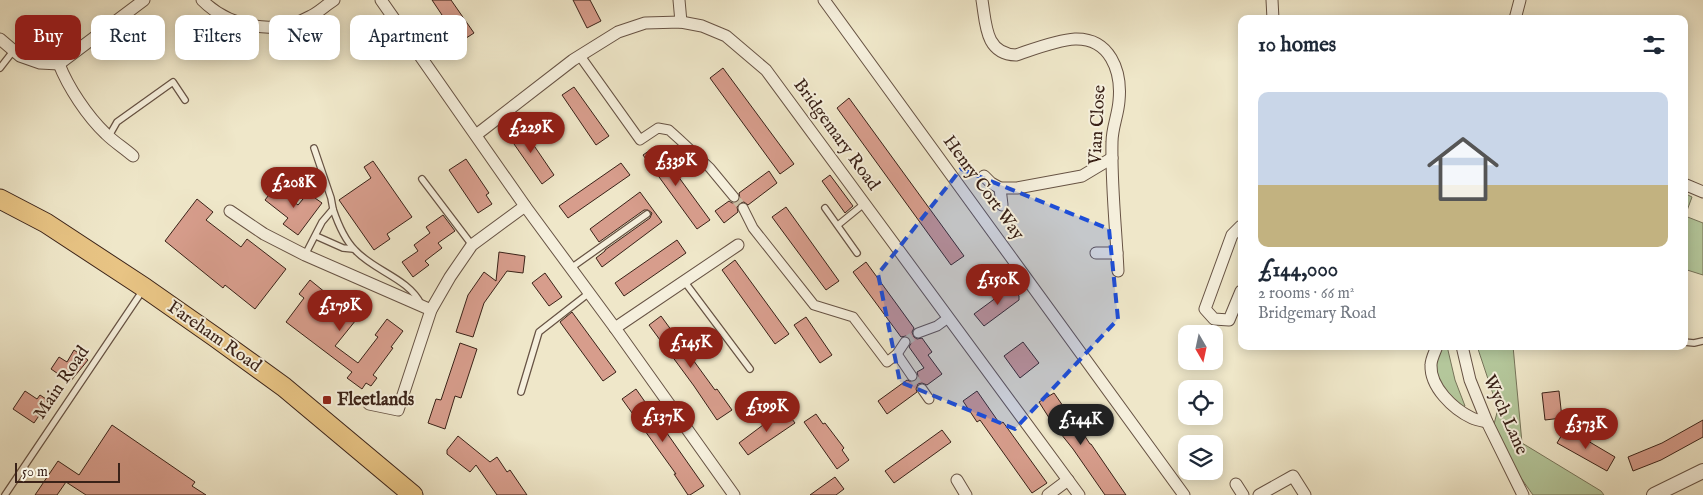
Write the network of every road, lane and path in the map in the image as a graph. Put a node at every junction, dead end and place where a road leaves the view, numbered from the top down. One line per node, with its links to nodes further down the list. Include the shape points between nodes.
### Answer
1 (144, 0): 16 (street)
2 (202, 0): 3 (street, via 228,18 262,27 287,25 311,16)
3 (334, 0)
4 (381, 0): 19 (street)
5 (679, 0): 12 (street)
6 (824, 0): 82 (street, Henry Cort Way)
7 (982, 0): 23 (street, Vian Close, via 990,40 999,51 1016,55 1074,39 1089,41 1109,53 1120,82)
8 (1272, 0): 10 (street)
9 (1520, 0): 11 (street)
10 (1272, 15)
11 (1516, 15)
12 (681, 22): 15 (street, Bridgemary Road, via 645,23 618,32); 31 (street, Bridgemary Road, via 726,36 766,70)
13 (0, 38): 14 (street)
14 (14, 50): 16 (street, via 20,56 40,63); 17 (lane)
15 (580, 56): 19 (street, Bridgemary Road); 29 (street, via 640,140 658,128 669,130 710,168)
16 (59, 64): 20 (street, via 65,81)
17 (0, 68)
18 (186, 100): 20 (lane, via 173,82 116,122)
19 (476, 135): 32 (street)
20 (109, 136): 22 (street)
21 (314, 148): 36 (lane)
22 (133, 156)
23 (1112, 158): 27 (street, via 1082,176); 46 (street, Vian Close)
24 (984, 176): 27 (street)
25 (422, 179): 42 (lane)
26 (1688, 186): 28 (street)
27 (1000, 188): 33 (street)
28 (1703, 192)
29 (734, 196)
30 (0, 199): 52 (main road, Fareham Road, via 46,223)
31 (865, 203): 39 (lane); 56 (street, Bridgemary Road)
32 (525, 206): 42 (street); 49 (street)
33 (1002, 206)
34 (743, 208): 64 (street, via 753,228 814,305 853,317 887,362)
35 (825, 208): 39 (lane)
36 (333, 209): 41 (lane); 44 (lane)
37 (230, 211): 48 (street, via 264,234)
38 (647, 214): 49 (lane)
39 (838, 225): 45 (lane)
40 (1238, 229): 54 (street, via 1232,236 1206,309 1214,319 1229,320)
41 (316, 236): 44 (lane, via 343,248); 48 (lane)
42 (472, 245): 55 (street)
43 (738, 245): 51 (street)
44 (354, 249): 55 (lane, via 411,290)
45 (857, 253)
46 (1117, 253): 47 (street); 50 (street, Vian Close)
47 (1096, 254)
48 (305, 255): 55 (street)
49 (571, 268): 53 (street)
50 (1118, 271)
51 (684, 280): 57 (street); 65 (lane)
52 (145, 288): 76 (lane, Main Road); 77 (main road, Fareham Road, via 284,387)
53 (589, 293): 57 (street); 68 (lane, via 539,332)
54 (1238, 298)
55 (426, 308): 70 (street, via 398,410)
56 (948, 318): 58 (street); 74 (street, Bridgemary Road)
57 (615, 328): 78 (street)
58 (918, 333)
59 (1703, 341): 61 (lane)
60 (905, 342): 64 (street)
61 (1688, 342)
62 (1436, 350): 71 (street, via 1431,364 1439,388 1457,409)
63 (1463, 350): 71 (street, Wych Lane, via 1470,380)
64 (897, 354): 66 (street)
65 (750, 369)
66 (912, 376)
67 (922, 389): 69 (street)
68 (521, 392)
69 (929, 398)
70 (369, 404)
71 (1487, 422): 86 (street, Wych Lane)
72 (1703, 471): 87 (street)
73 (956, 480): 79 (street)
74 (1068, 480): 80 (street); 81 (street, Bridgemary Road)
75 (1236, 484): 83 (street)
76 (5, 495)
77 (413, 495)
78 (734, 495)
79 (966, 495)
80 (1048, 495)
81 (1079, 495)
82 (1184, 495)
83 (1244, 495)
84 (1259, 495): 85 (street, via 1293,476)
85 (1306, 495)
86 (1523, 495)
87 (1654, 495)

